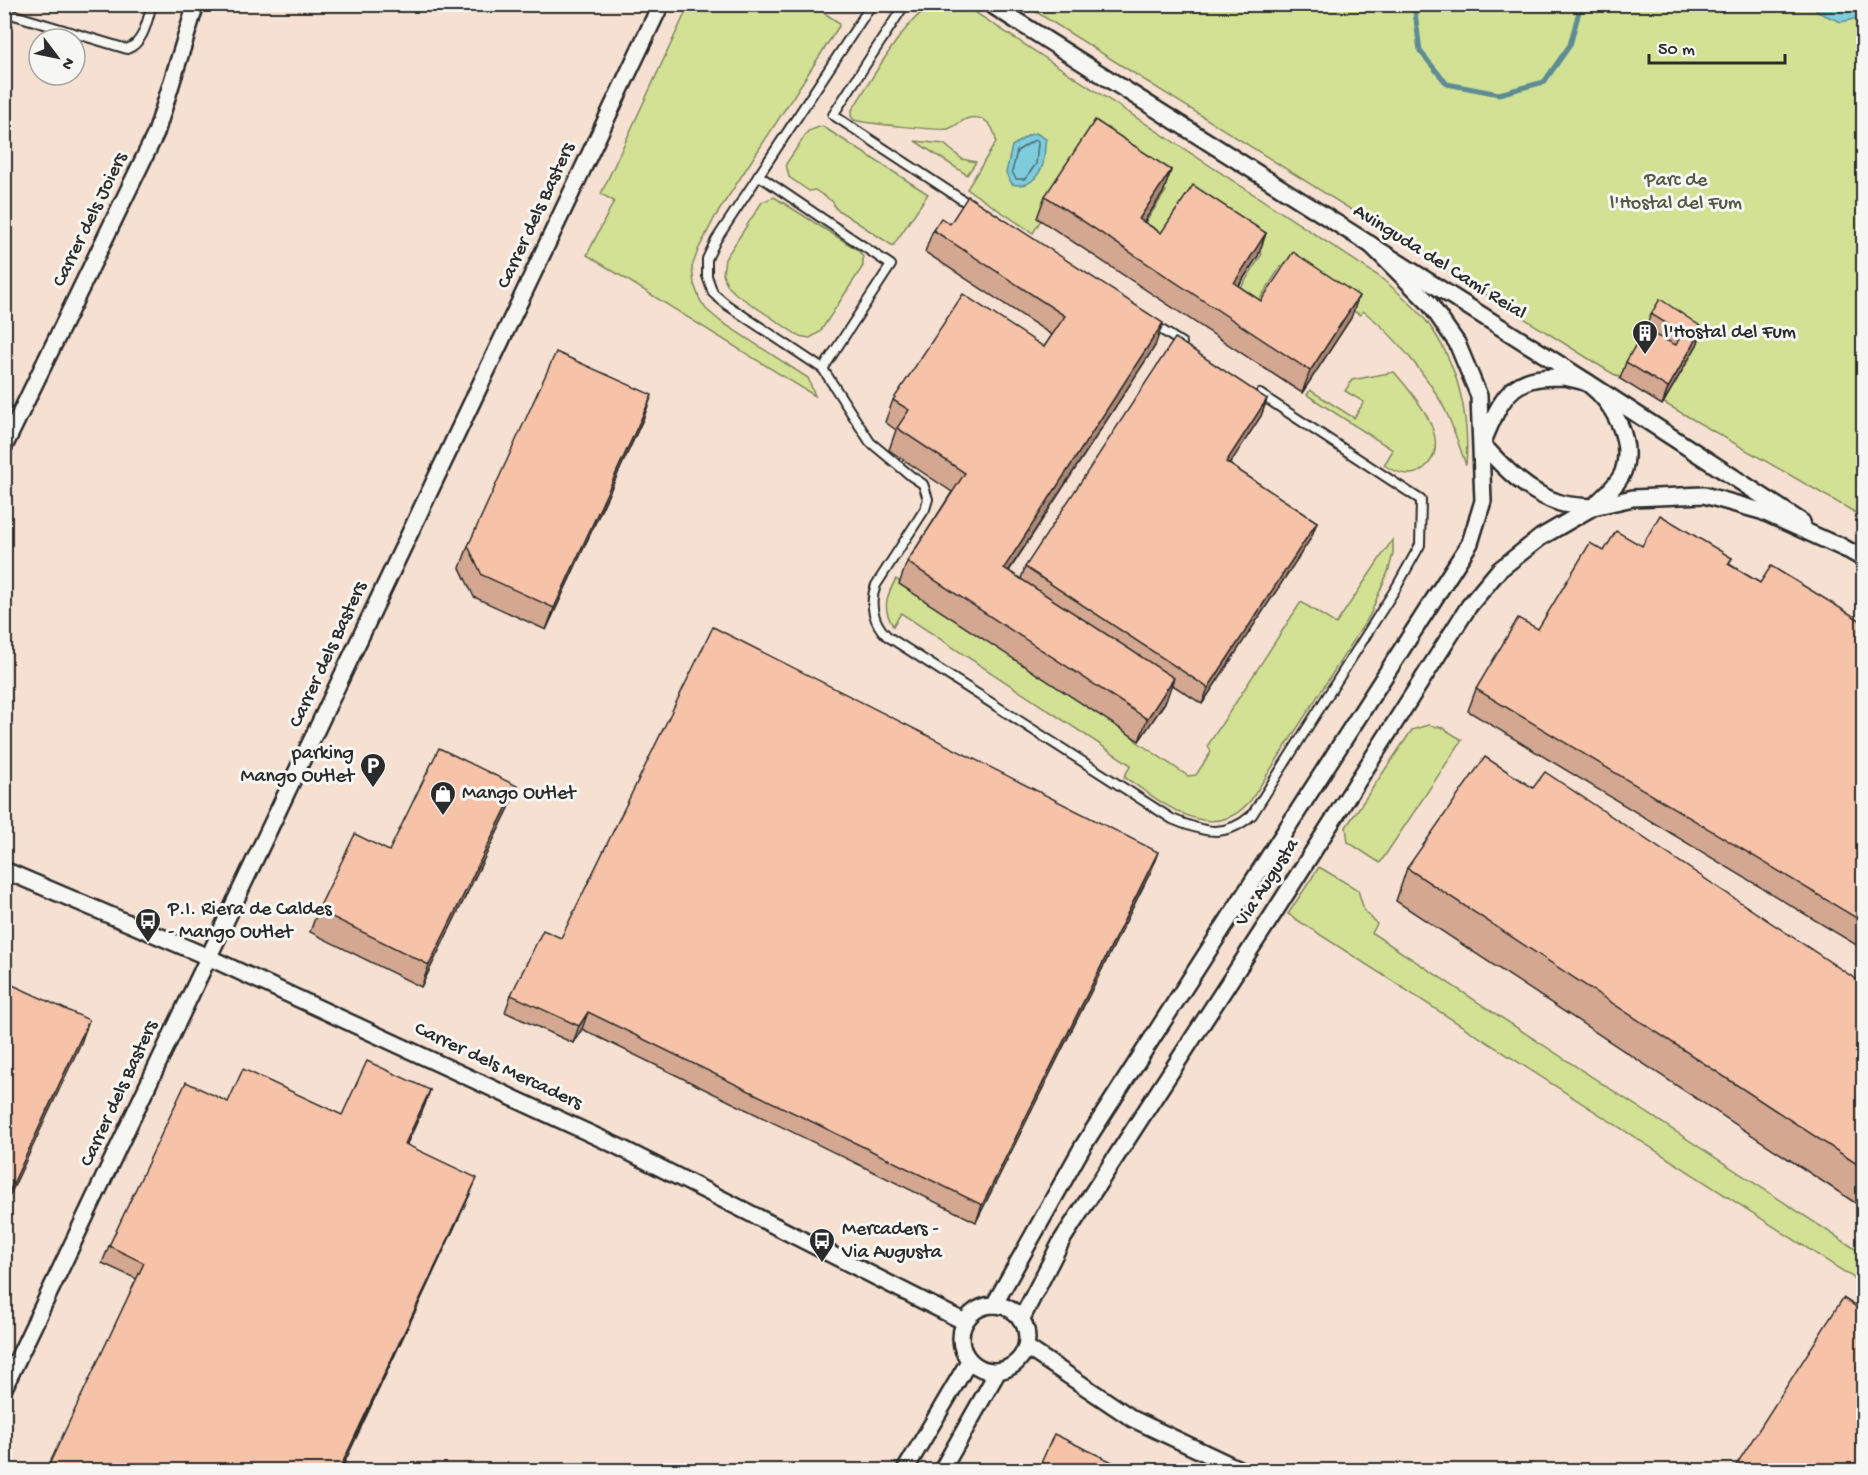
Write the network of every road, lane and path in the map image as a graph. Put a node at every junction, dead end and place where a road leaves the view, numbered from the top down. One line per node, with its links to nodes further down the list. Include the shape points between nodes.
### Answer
1 (152, 4): 7 (lane, via 140,39 127,49)
2 (196, 4): 17 (street, Carrer dels Joiers, via 156,133)
3 (661, 4): 22 (street, Carrer dels Basters)
4 (872, 4): 8 (lane)
5 (904, 4): 9 (lane, via 832,115)
6 (990, 4): 10 (street, Avinguda del Camí Reial)
7 (4, 12)
8 (758, 175): 13 (lane, via 707,259 710,285 727,305); 13 (lane, via 891,266)
9 (982, 213)
10 (1370, 244): 14 (street, Avinguda del Camí Reial); 16 (street, Via Augusta, via 1429,303 1457,343 1479,396)
11 (1142, 317): 12 (lane)
12 (1191, 350)
13 (823, 369): 15 (lane, via 870,442 923,484 928,499 872,595 878,628 1172,819 1196,829 1219,832 1239,826 1252,815 1420,545 1421,500)
14 (1589, 383): 16 (street, Via Augusta, via 1564,377 1521,384 1498,410); 18 (street, Via Augusta, via 1622,428 1627,453 1623,472); 19 (street, Avinguda del Camí Reial)
15 (1251, 389)
16 (1482, 444): 18 (street, Via Augusta, via 1536,493 1562,503); 23 (street, Via Augusta, via 1483,501 1470,543 1083,1146)
17 (4, 447)
18 (1593, 507): 19 (street, Via Augusta, via 1633,498 1704,495 1761,511); 24 (street, Via Augusta, via 1541,537 1499,570 1469,606 1062,1240)
19 (1845, 549): 20 (street, Avinguda del Camí Reial)
20 (1863, 559)
21 (4, 870): 22 (street, Carrer dels Mercaders)
22 (208, 957): 25 (street, Carrer dels Mercaders, via 617,1146); 29 (street, Carrer dels Basters)
23 (994, 1305): 24 (street, via 1004,1306); 25 (street, via 983,1307)
24 (1021, 1320): 26 (street)
25 (965, 1322): 27 (street, via 961,1341)
26 (1026, 1347): 28 (street, via 1020,1359 1008,1369); 32 (street, via 1133,1419)
27 (969, 1361): 28 (street, via 979,1368); 30 (street)
28 (998, 1371): 31 (street)
29 (4, 1388)
30 (905, 1470)
31 (942, 1470)
32 (1241, 1470)

